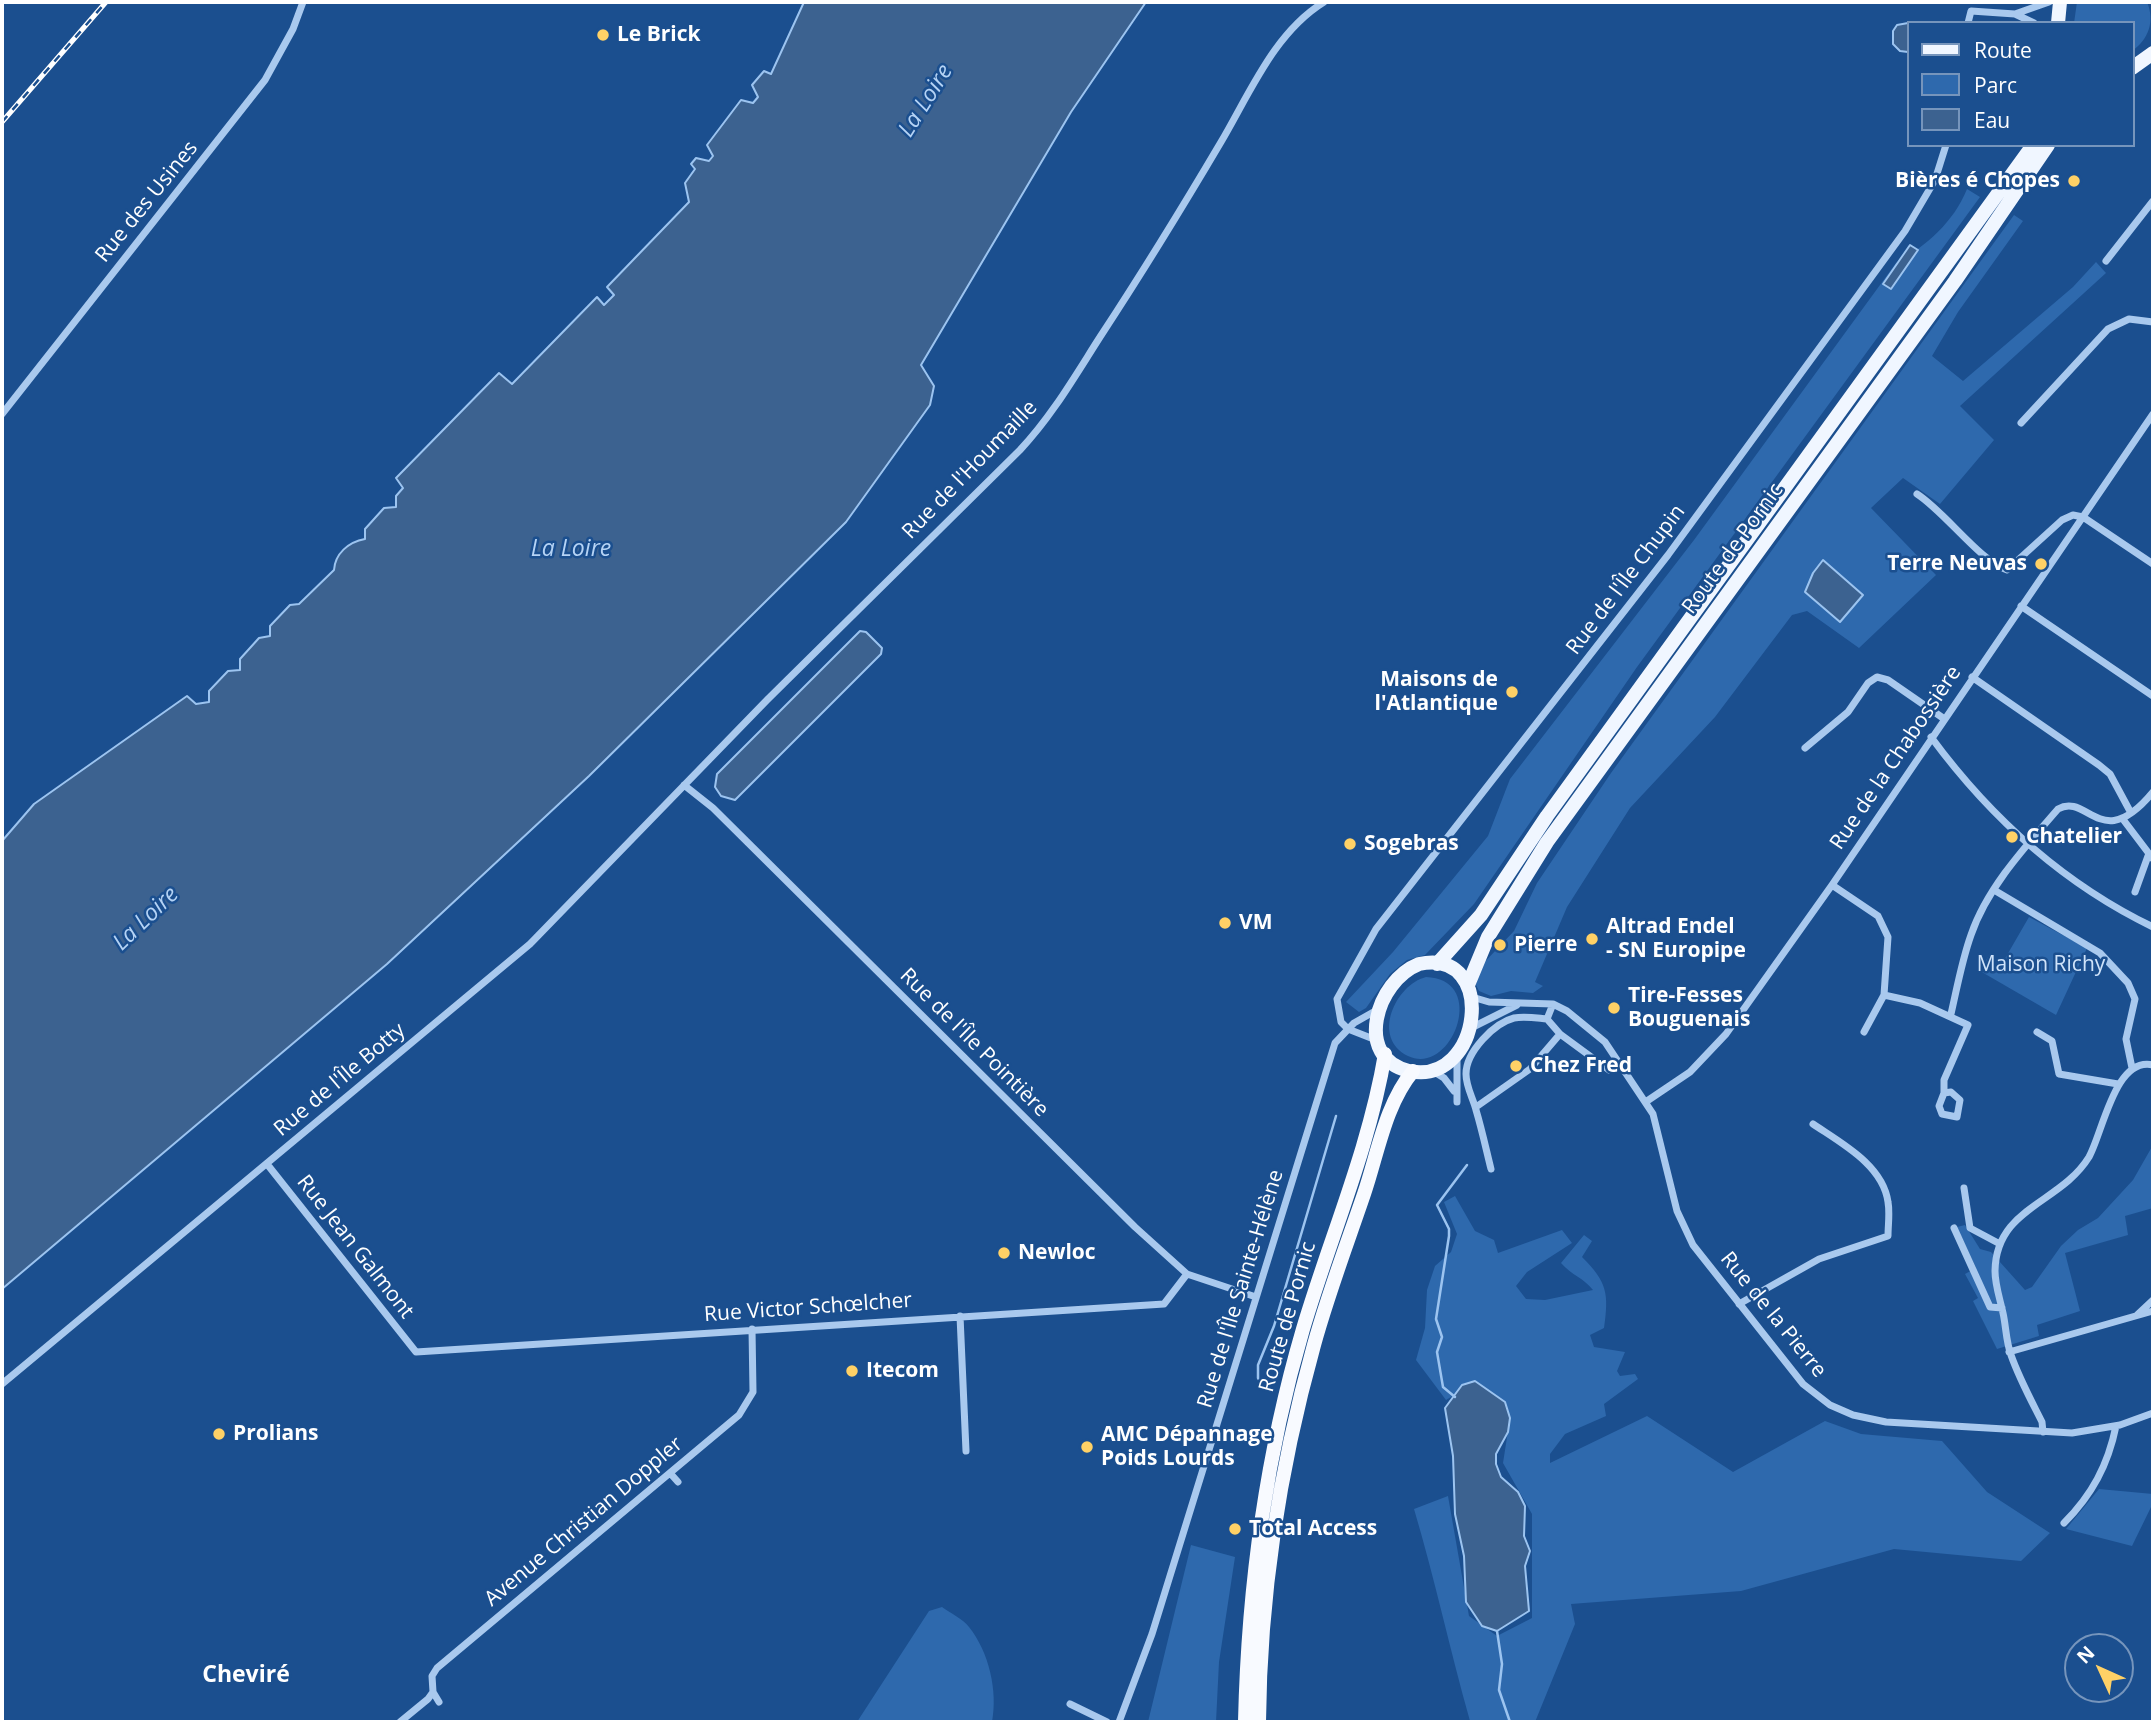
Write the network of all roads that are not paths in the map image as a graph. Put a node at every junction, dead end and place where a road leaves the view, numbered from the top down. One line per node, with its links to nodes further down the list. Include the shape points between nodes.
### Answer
1 (303, 2): 19 (street, Rue des Usines, via 265,80)
2 (1324, 2): 31 (street, Rue de l'Houmaille, via 1296,24 1273,53 1166,234 1038,429)
3 (2049, 2): 6 (street)
4 (2060, 2): 10 (main road)
5 (1998, 13): 6 (street); 7 (street, via 1972,11); 8 (street)
6 (2015, 14): 9 (street)
7 (1969, 21)
8 (1995, 21)
9 (2030, 21)
10 (2058, 21)
11 (2153, 53): 12 (main road)
12 (2134, 67)
13 (1945, 147): 50 (street, Rue de l'Île Chupin, via 1935,180 1905,231 1668,555 1376,929 1337,999 1341,1022)
14 (2032, 147): 41 (main road, Route de Pornic, via 1547,816 1481,915)
15 (2047, 147): 42 (main road, Route de Pornic, via 1955,281 1547,842 1488,937 1472,968)
16 (2153, 201): 17 (street)
17 (2106, 261)
18 (2153, 322): 21 (street, via 2129,318 2108,329)
19 (2, 414)
20 (2153, 414): 23 (street, Rue de la Chabossière)
21 (2021, 424)
22 (1917, 494): 23 (street, via 2007,570 2062,520)
23 (2083, 517): 24 (street); 25 (street, Rue de la Chabossière)
24 (2153, 564)
25 (2021, 606): 26 (street, Rue de la Chabossière); 27 (street)
26 (1972, 677): 28 (street, Rue de la Chabossière); 33 (street, via 2110,774)
27 (2153, 695)
28 (1943, 718): 29 (street, Rue de la Chabossière); 30 (street, via 1877,677 1848,712)
29 (1931, 737): 35 (street, via 1985,803); 37 (street, Rue de la Chabossière)
30 (1805, 748)
31 (684, 785): 68 (street, Rue de l'Île Botty, via 530,944); 73 (street, Rue de l'Île Pointière, via 713,808)
32 (2153, 792): 33 (street)
33 (2131, 813): 34 (street)
34 (2122, 818): 35 (street, via 2110,822 2064,806); 36 (street)
35 (2028, 843): 38 (street); 40 (street, via 2074,882)
36 (2151, 858): 39 (street)
37 (1832, 885): 43 (street, via 1885,925 1889,952); 64 (street, Rue de la Chabossière, via 1726,1034 1690,1072)
38 (1994, 890): 47 (street, via 1971,934); 57 (street, via 2100,953 2128,984 2135,999 2126,1040)
39 (2135, 892)
40 (2153, 928)
41 (1437, 964): 42 (main road, via 1452,969); 46 (main road, via 1419,964 1400,975 1386,990)
42 (1470, 991): 44 (street, via 1489,1002); 49 (main road)
43 (1884, 995): 47 (street); 51 (street)
44 (1524, 1003): 45 (street); 49 (street)
45 (1553, 1004): 48 (street); 64 (street, Rue de la Pierre, via 1605,1042)
46 (1378, 1010): 50 (street); 54 (main road)
47 (1951, 1014): 63 (street, via 1968,1025 1944,1080)
48 (1547, 1019): 53 (street); 66 (street, via 1516,1018 1492,1031 1471,1056 1466,1071)
49 (1471, 1028): 55 (main road)
50 (1348, 1029): 54 (street); 74 (street, Rue de l'Île Sainte-Hélène, via 1335,1044)
51 (1864, 1032)
52 (2037, 1032): 61 (street, via 2052,1041 2059,1074)
53 (1560, 1034): 59 (street); 66 (street, via 1530,1069)
54 (1382, 1048): 60 (main road, via 1401,1068); 98 (highway, Route de Pornic, via 1362,1148 1302,1332 1283,1410 1255,1576)
55 (1457, 1052): 58 (main road); 62 (street)
56 (2153, 1065): 57 (street)
57 (2132, 1068): 61 (street)
58 (1432, 1070): 60 (main road); 62 (street)
59 (1609, 1070)
60 (1413, 1071): 99 (highway, Route de Pornic, via 1386,1124 1336,1271 1297,1411 1263,1630)
61 (2118, 1084): 72 (street, via 2085,1162 2059,1189 2018,1216)
62 (1455, 1092): 65 (street)
63 (1944, 1093)
64 (1647, 1101): 76 (street, Rue de la Pierre, via 1681,1219 1693,1245)
65 (1457, 1102)
66 (1476, 1107): 69 (street)
67 (1813, 1124): 76 (street, via 1861,1158 1880,1181 1888,1200 1888,1236 1819,1259)
68 (267, 1164): 82 (street, Rue Jean Galmont); 84 (street, Rue de l'Île Botty)
69 (1491, 1169)
70 (1964, 1188): 72 (street, via 1970,1228)
71 (1954, 1228): 77 (street, via 1990,1307)
72 (2000, 1244): 77 (street, via 1995,1271)
73 (1187, 1274): 74 (street, Rue de l'Île Pointière); 80 (street, Rue Victor Schœlcher, via 1164,1304)
74 (1256, 1297): 97 (street, Rue de l'Île Sainte-Hélène, via 1153,1634)
75 (2153, 1300): 79 (street)
76 (1739, 1304): 87 (street, Rue de la Pierre, via 1803,1384 1846,1412 1886,1422)
77 (2002, 1308): 83 (street)
78 (2153, 1311): 79 (street)
79 (2137, 1315): 83 (street)
80 (960, 1316): 81 (street, Rue Victor Schœlcher); 88 (street)
81 (752, 1329): 82 (street, Rue Victor Schœlcher); 89 (street, Avenue Christian Doppler, via 751,1398 739,1415)
82 (416, 1352)
83 (2009, 1352): 87 (street)
84 (2, 1384)
85 (2153, 1413): 86 (street, Rue de la Pierre)
86 (2116, 1426): 87 (street, Rue de la Pierre); 91 (street, via 2100,1475)
87 (2043, 1432)
88 (966, 1451)
89 (670, 1473): 90 (street); 92 (street, Avenue Christian Doppler, via 437,1668 432,1676)
90 (678, 1482)
91 (2064, 1523)
92 (433, 1692): 93 (street); 95 (street, Avenue Christian Doppler)
93 (439, 1702)
94 (1070, 1704): 96 (street)
95 (400, 1722)
96 (1107, 1722)
97 (1119, 1722)
98 (1245, 1722)
99 (1259, 1722)

